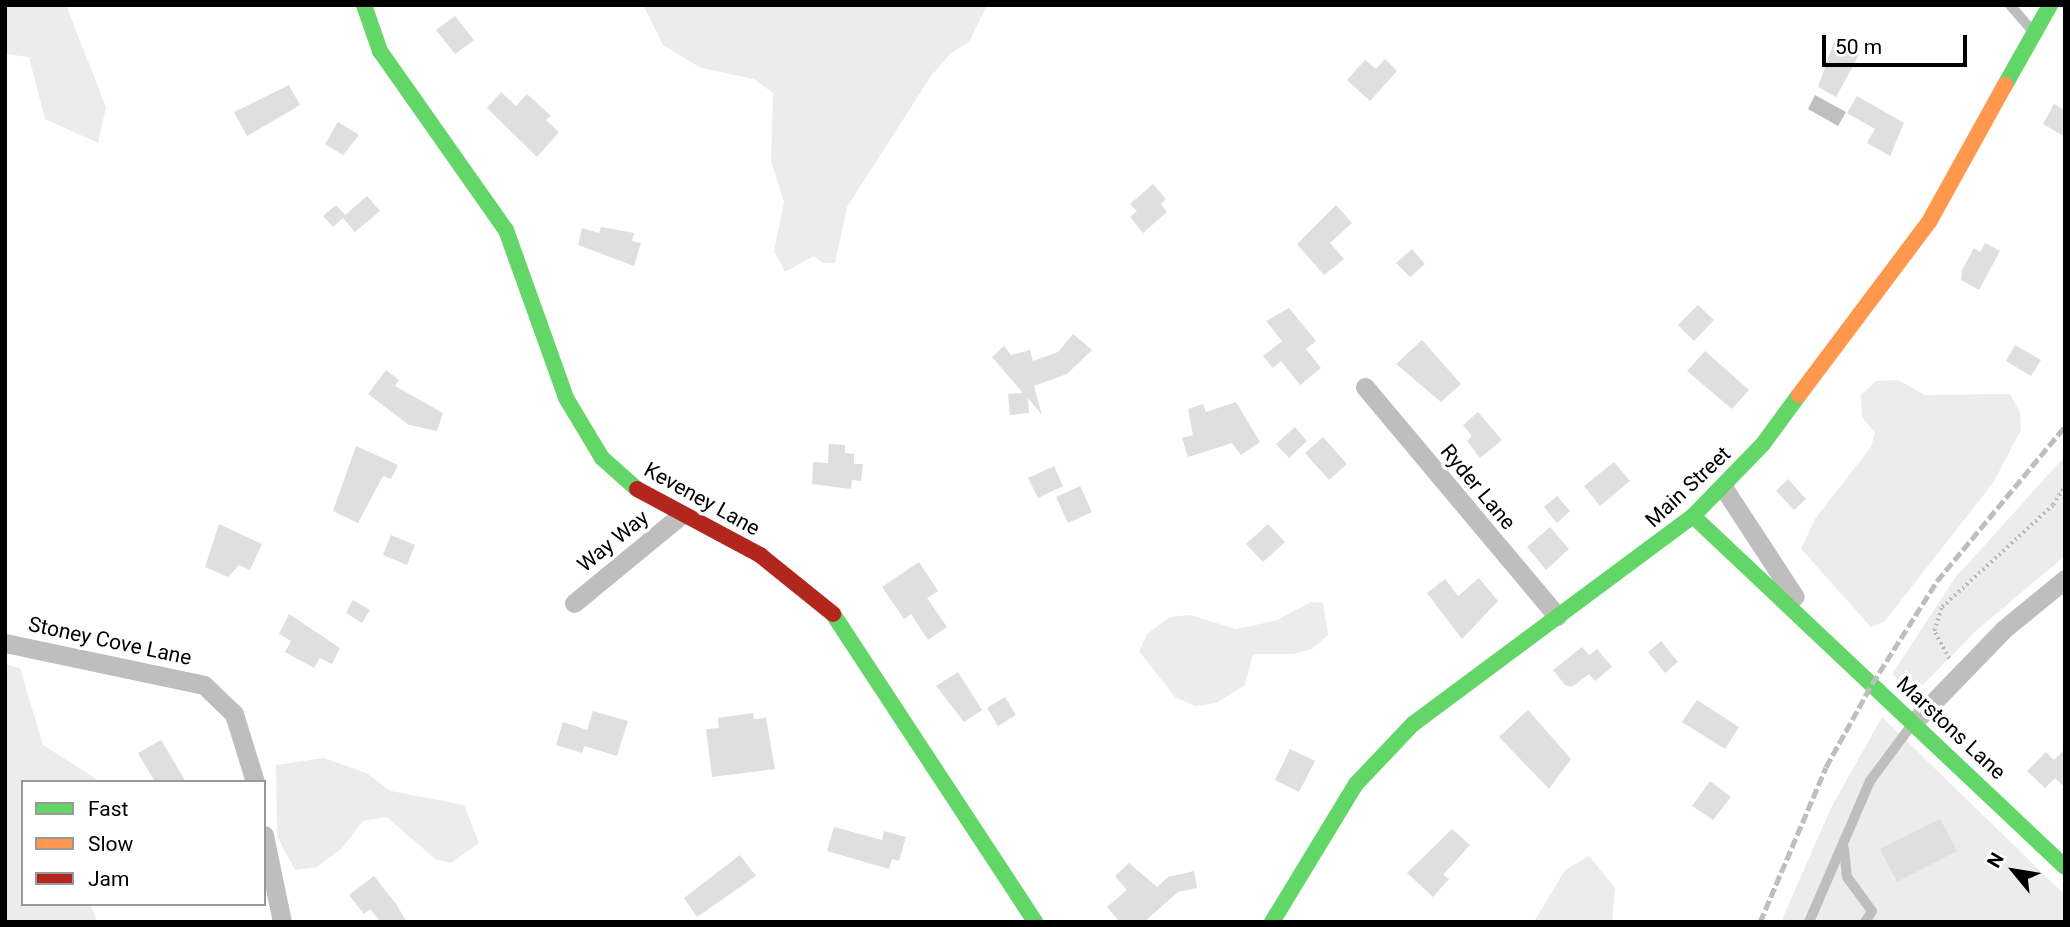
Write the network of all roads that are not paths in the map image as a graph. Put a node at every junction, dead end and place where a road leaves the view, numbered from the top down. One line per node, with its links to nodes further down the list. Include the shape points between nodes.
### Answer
1 (364, 5): 7 (street, Keveney Lane, via 380,51 506,230 551,362 581,427 618,475)
2 (2010, 5): 4 (lane)
3 (2050, 5): 4 (street, Main Street)
4 (2036, 34): 6 (street, Main Street, via 1965,163 1889,281 1807,391)
5 (1366, 387): 11 (street, Ryder Lane)
6 (1723, 488): 8 (street, Main Street); 12 (street, Marstons Lane)
7 (681, 515): 10 (street, Way Way); 20 (street, Keveney Lane, via 760,555 830,610)
8 (1693, 516): 11 (street, Main Street); 12 (street, Marstons Lane)
9 (2065, 579): 14 (street, via 1956,676)
10 (574, 603)
11 (1556, 616): 21 (street, Main Street, via 1473,674 1388,748 1356,785)
12 (1808, 619): 14 (street, Marstons Lane)
13 (5, 643): 15 (street, Stoney Cove Lane, via 204,685 234,714)
14 (1913, 723): 16 (lane, via 1878,766); 18 (street, Marstons Lane)
15 (254, 780)
16 (1847, 835): 22 (lane); 23 (lane, via 1844,869 1872,911)
17 (266, 845): 19 (street)
18 (2065, 867)
19 (282, 922)
20 (1035, 922)
21 (1272, 922)
22 (1809, 922)
23 (1865, 922)

